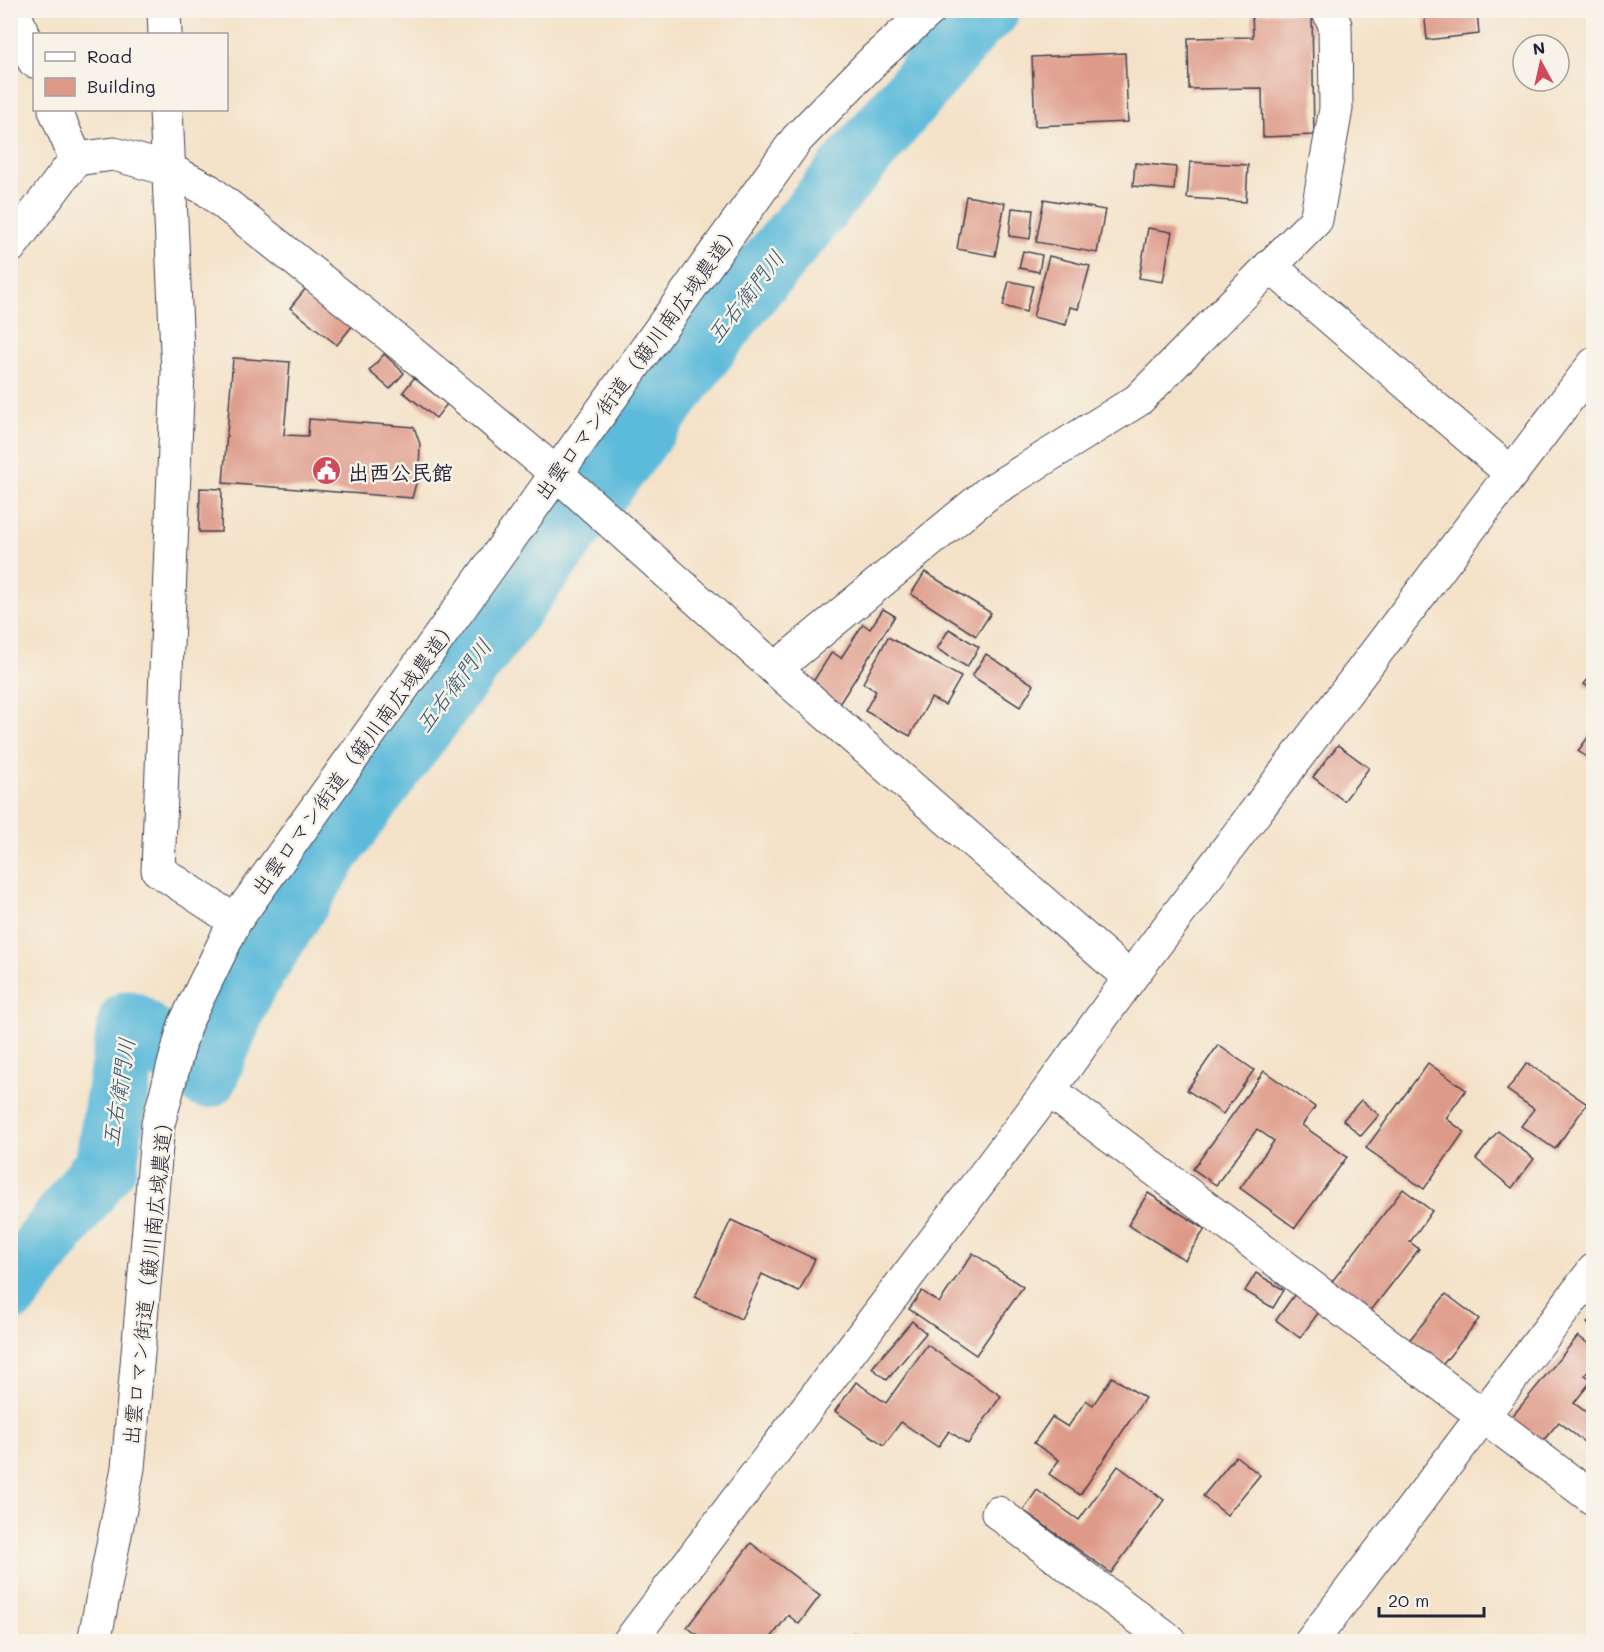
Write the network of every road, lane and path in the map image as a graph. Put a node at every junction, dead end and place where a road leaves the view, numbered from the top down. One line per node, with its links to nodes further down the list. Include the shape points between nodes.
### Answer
1 (13, 10): 6 (street)
2 (164, 10): 5 (street)
3 (930, 10): 14 (street, 出雲ロマン街道（簸川南広域農道）, via 876,58 797,139)
4 (1328, 10): 12 (street, via 1335,25 1336,109 1316,220)
5 (165, 33)
6 (33, 59)
7 (55, 111): 9 (street)
8 (166, 111): 10 (street)
9 (76, 159): 10 (street, via 114,154); 11 (street)
10 (168, 169): 14 (street, via 208,189); 17 (street, via 178,372 158,870)
11 (10, 247)
12 (1270, 266): 15 (street); 16 (street, via 1138,400 988,493)
13 (1593, 364): 15 (street)
14 (556, 473): 16 (street); 17 (street, 出雲ロマン街道（簸川南広域農道）)
15 (1511, 473): 18 (street)
16 (775, 669): 18 (street)
17 (235, 921): 24 (street, 出雲ロマン街道（簸川南広域農道）, via 185,1024 158,1124 128,1468)
18 (1130, 978): 19 (street)
19 (1049, 1090): 21 (street); 25 (street)
20 (1593, 1270): 21 (street)
21 (1483, 1417): 22 (street); 27 (street)
22 (1593, 1499)
23 (998, 1513): 26 (street)
24 (94, 1641)
25 (629, 1641)
26 (1171, 1641)
27 (1311, 1641)

